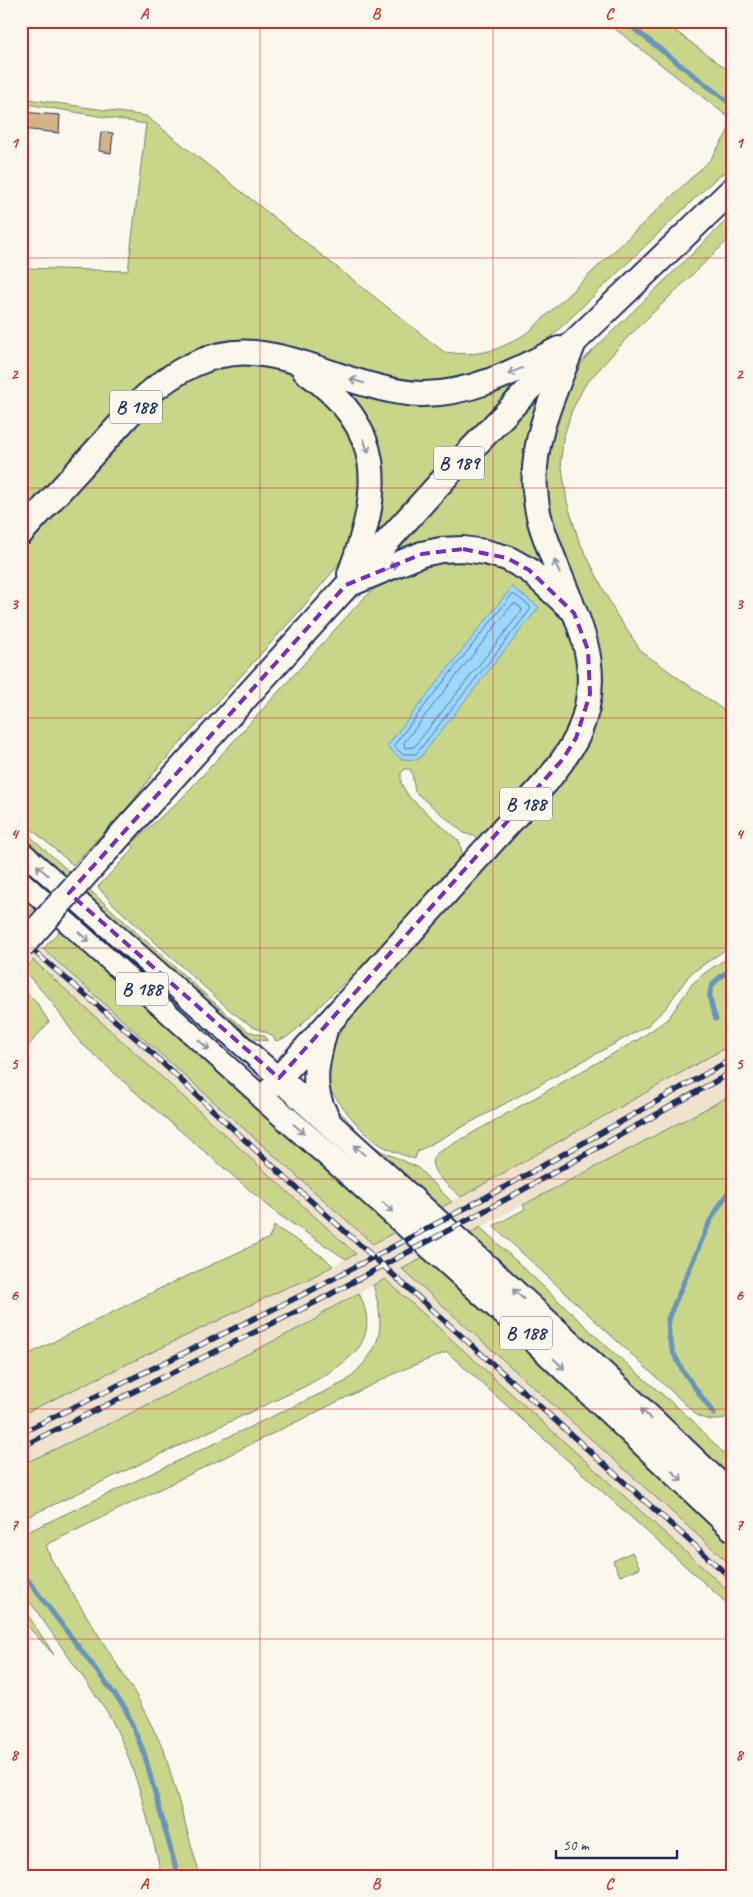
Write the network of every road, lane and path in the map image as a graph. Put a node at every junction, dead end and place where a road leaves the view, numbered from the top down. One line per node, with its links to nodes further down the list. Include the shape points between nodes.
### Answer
1 (732, 190): 2 (highway, B 189)
2 (574, 342): 3 (highway, one-way to 3, via 477,386 437,394 374,386); 5 (highway, B 189); 6 (highway, one-way to 2, via 542,532 535,489 539,434)
3 (289, 360): 4 (highway, B 188, via 252,352 237,353 211,358 180,370 145,397); 5 (highway, B 188, one-way to 5, via 342,402 356,421 370,458 373,477 369,514)
4 (21, 533)
5 (346, 586): 6 (highway, B 188, one-way to 6, via 422,554 463,549 507,558 529,570); 9 (highway, B 188, bridge)
6 (574, 613): 10 (highway, B 188, via 588,650 591,674 590,694 576,738 547,781)
7 (21, 851): 11 (main road, B 188, one-way to 7)
8 (21, 881): 12 (main road, B 188, one-way to 12)
9 (21, 947)
10 (327, 1026): 11 (highway, B 188); 13 (highway, via 316,1063 315,1090 322,1111)
11 (279, 1078): 12 (main road, B 188); 13 (highway, B 188)
12 (262, 1097): 15 (highway, B 188, one-way to 15, via 536,1342)
13 (333, 1128): 14 (highway, B 188, one-way to 13, via 539,1313)
14 (732, 1496)
15 (732, 1528)

